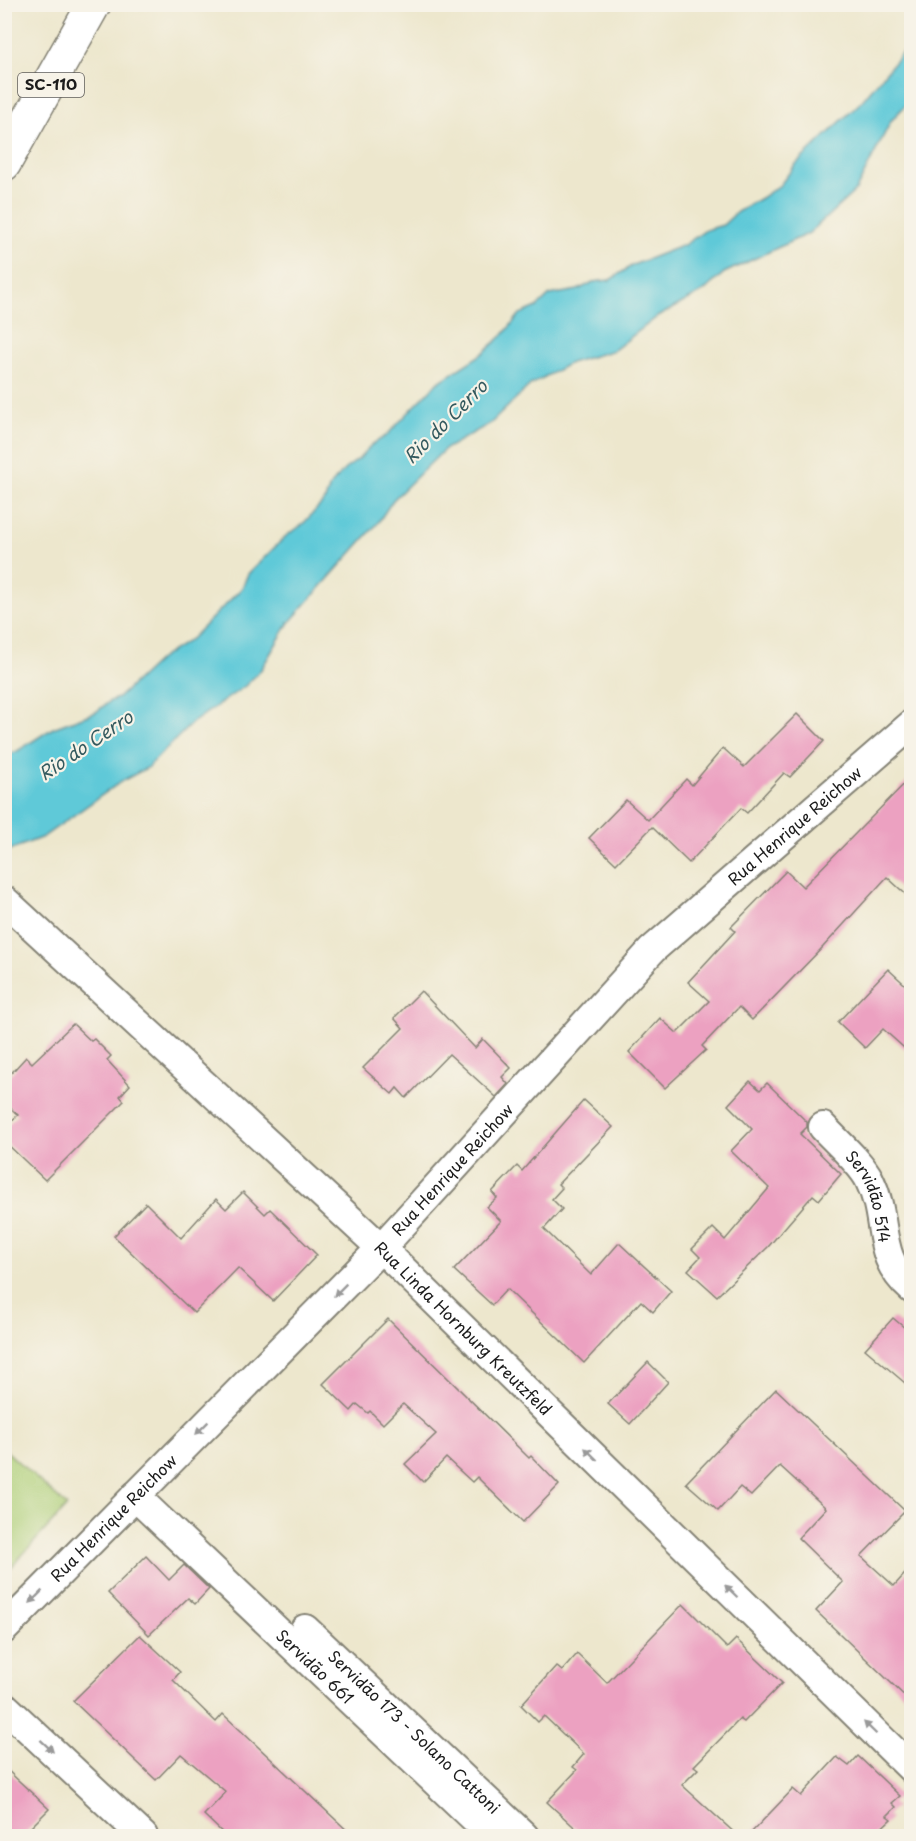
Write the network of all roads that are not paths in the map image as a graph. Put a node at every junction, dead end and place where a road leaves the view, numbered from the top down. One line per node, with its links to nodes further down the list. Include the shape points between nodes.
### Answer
1 (94, 4): 2 (main road, SC-110)
2 (4, 164)
3 (912, 724): 6 (street, Rua Henrique Reichow, via 652,950)
4 (4, 900): 6 (street, Rua Linda Hornburg Kreutzfeld)
5 (823, 1127): 7 (street, Servidão 514, via 869,1178 884,1228 887,1259)
6 (381, 1248): 8 (street, Rua Henrique Reichow, one-way to 8); 12 (street, Rua Linda Hornburg Kreutzfeld, one-way to 6)
7 (904, 1282)
8 (135, 1496): 9 (street, Rua Henrique Reichow, one-way to 9); 14 (street, Servidão 661)
9 (4, 1629)
10 (305, 1629): 15 (street, Servidão 173 - Solano Cattoni)
11 (4, 1706): 13 (street, one-way to 13)
12 (912, 1768)
13 (143, 1836)
14 (493, 1836)
15 (524, 1836)

